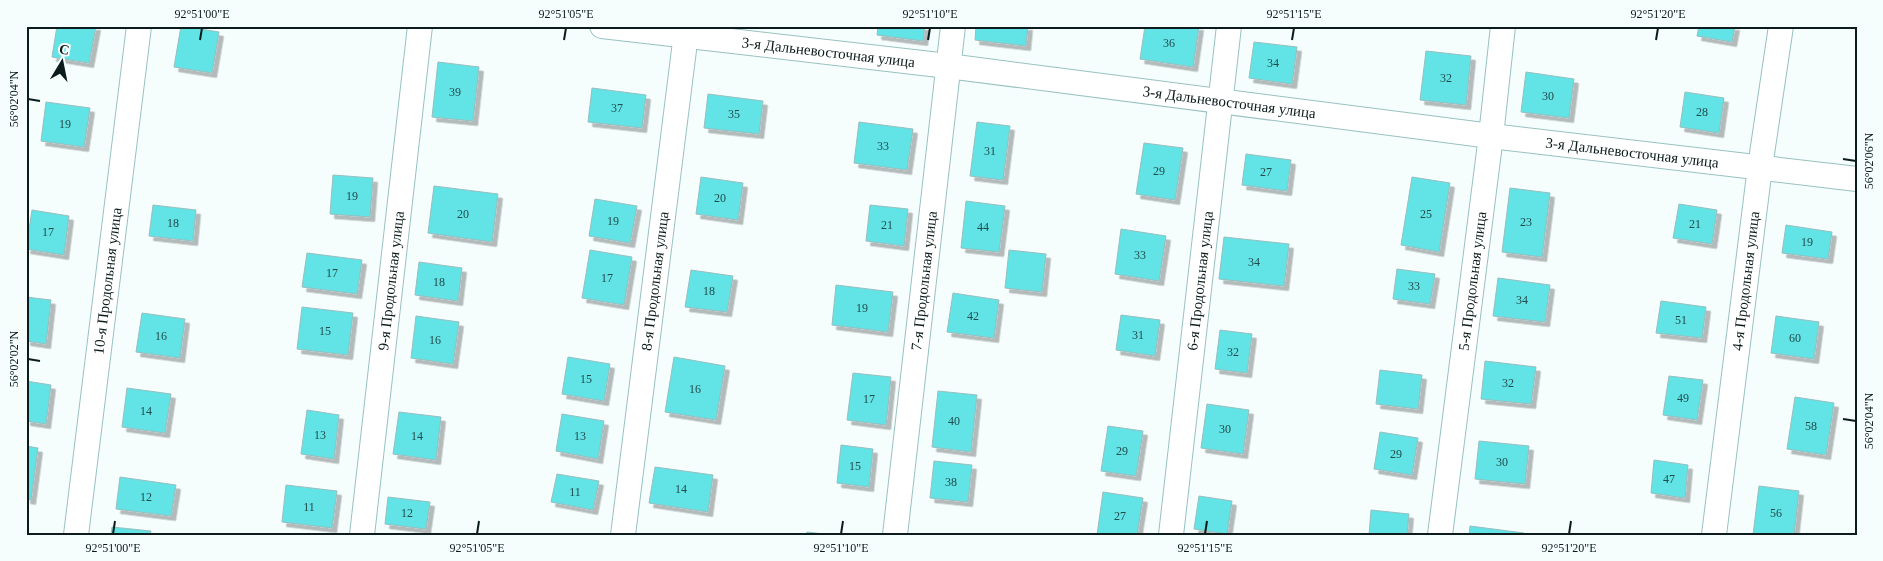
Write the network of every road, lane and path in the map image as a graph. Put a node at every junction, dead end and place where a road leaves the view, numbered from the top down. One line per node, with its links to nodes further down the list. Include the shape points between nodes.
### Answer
1 (139, 26): 14 (street, 10-я Продольная улица)
2 (420, 26): 15 (street, 9-я Продольная улица)
3 (602, 26): 8 (street, 3-я Дальневосточная улица)
4 (953, 26): 9 (street, 7-я Продольная улица)
5 (1229, 26): 10 (street, 6-я Продольная улица)
6 (1503, 26): 11 (street, 5-я Продольная улица)
7 (1780, 26): 12 (street, 4-я Продольная улица)
8 (687, 31): 9 (street, 3-я Дальневосточная улица); 16 (street, 8-я Продольная улица)
9 (948, 66): 10 (street, 3-я Дальневосточная улица); 17 (street, 7-я Продольная улица)
10 (1221, 101): 11 (street, 3-я Дальневосточная улица); 18 (street, 6-я Продольная улица)
11 (1491, 136): 12 (street, 3-я Дальневосточная улица); 19 (street, 5-я Продольная улица)
12 (1760, 168): 13 (street, 3-я Дальневосточная улица); 20 (street, 4-я Продольная улица)
13 (1857, 179)
14 (76, 535)
15 (362, 535)
16 (622, 535)
17 (895, 535)
18 (1171, 535)
19 (1440, 535)
20 (1714, 535)

